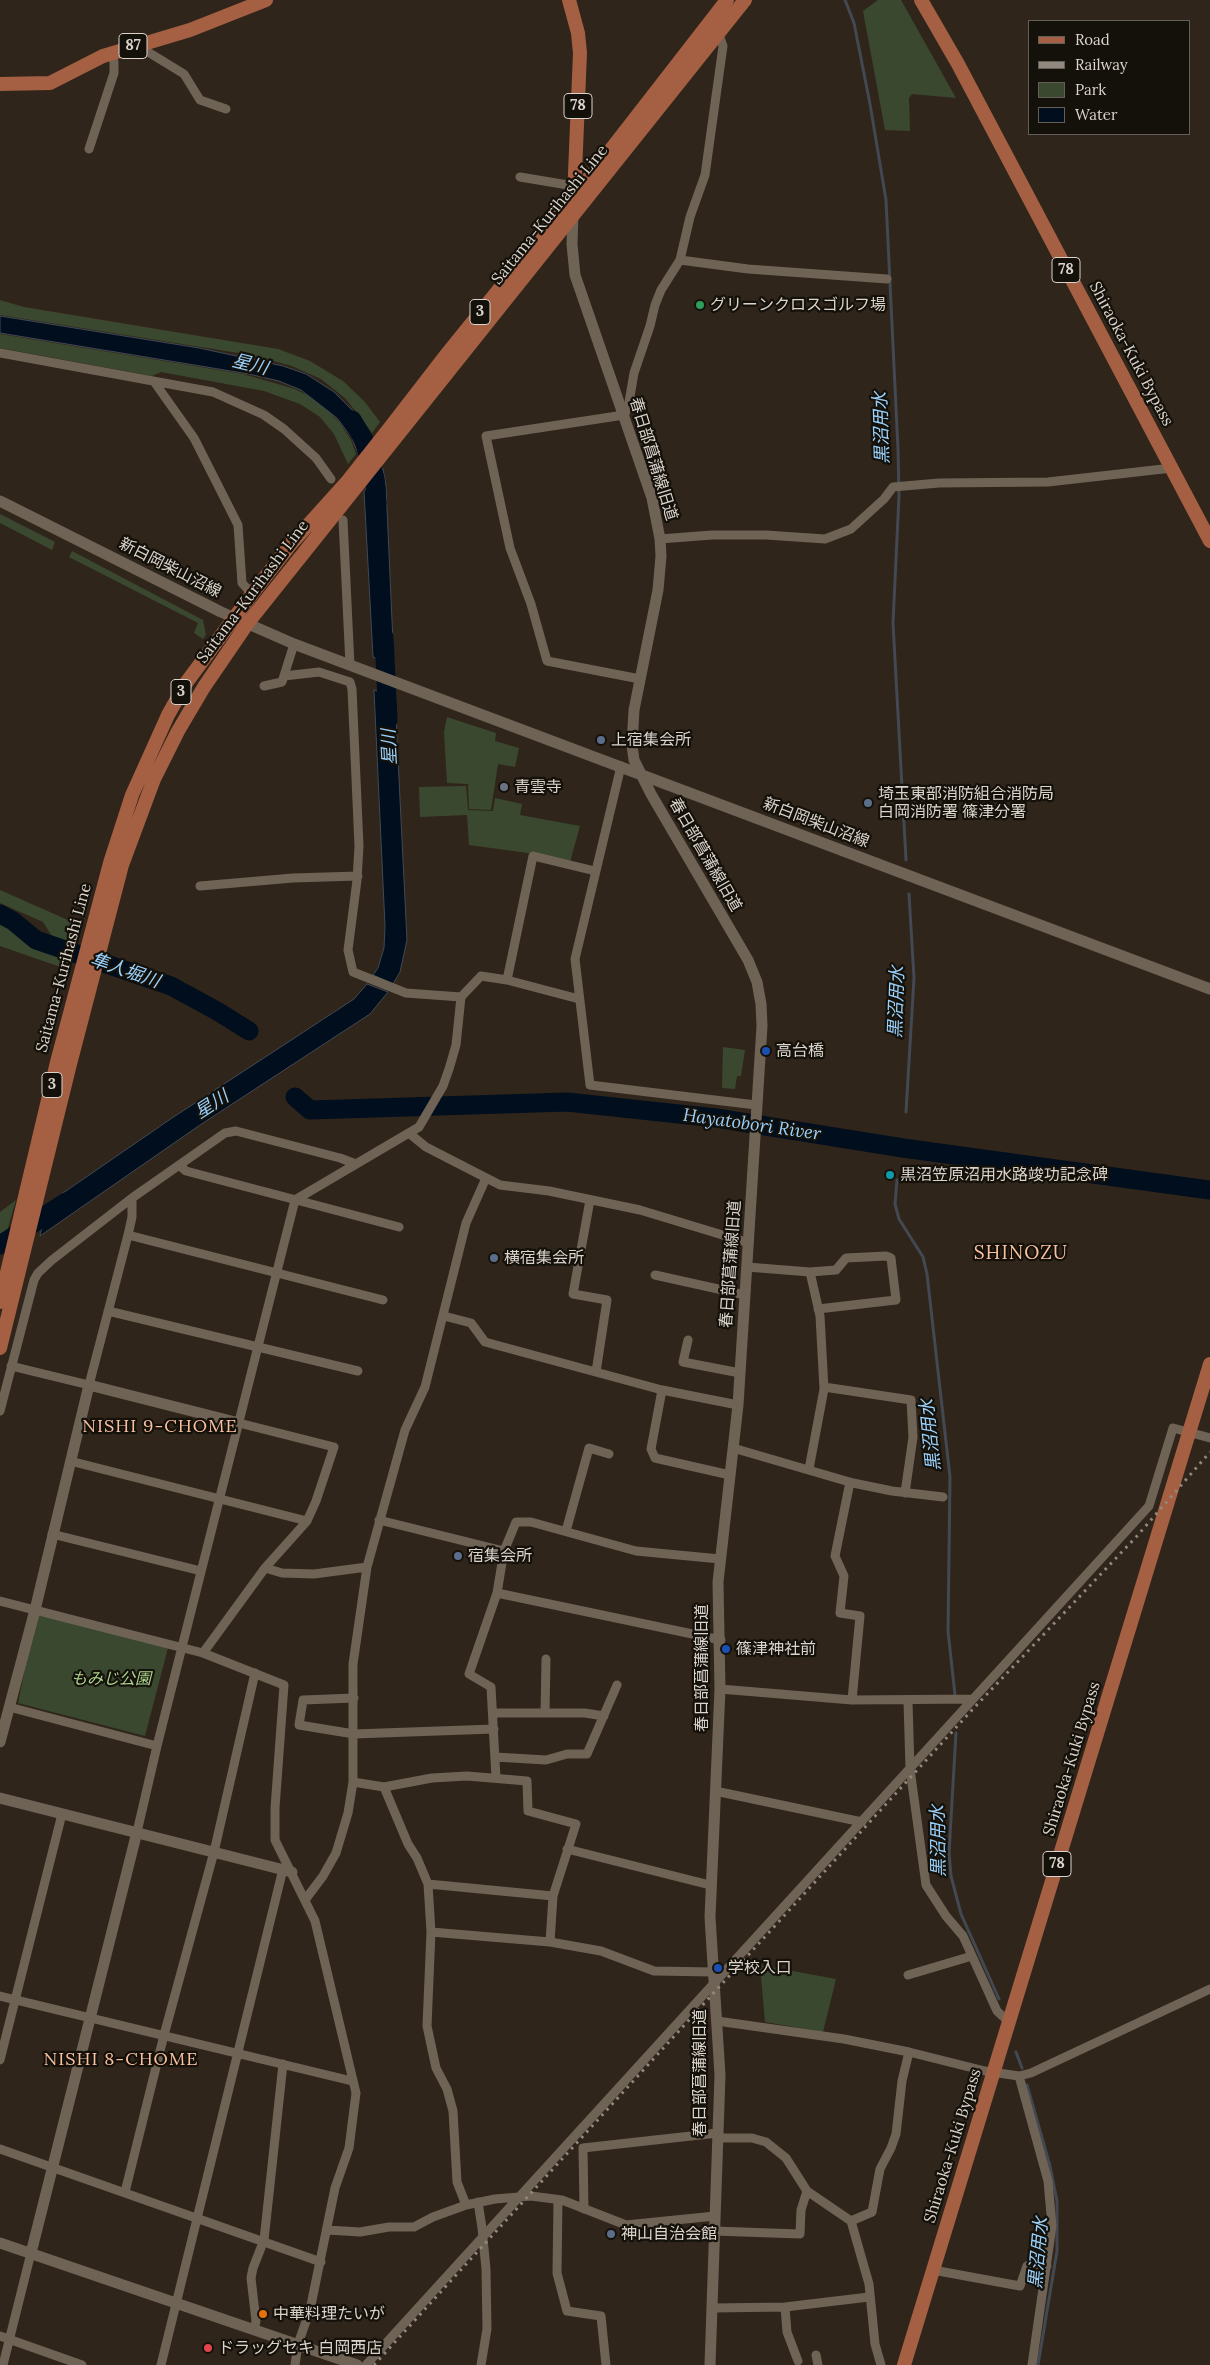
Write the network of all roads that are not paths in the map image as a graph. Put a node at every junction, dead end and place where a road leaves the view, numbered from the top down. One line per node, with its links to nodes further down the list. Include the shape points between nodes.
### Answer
1 (266, 0): 7 (main road, 87, via 190,30)
2 (569, 0): 13 (main road, 78, via 580,53)
3 (727, 0): 13 (main road, Saitama-Kurihashi Line / 3)
4 (745, 0): 6 (main road, Saitama-Kurihashi Line / 3)
5 (921, 0): 21 (main road, Shiraoka-Kuki Bypass / 78)
6 (718, 32): 14 (main road, Saitama-Kurihashi Line / 3); 15 (street, via 723,46 705,176 690,217)
7 (143, 42): 8 (main road, 87); 10 (street, via 148,52 184,74 200,100)
8 (112, 52): 9 (main road, 87, via 50,83); 11 (street, via 114,73)
9 (0, 84)
10 (226, 109)
11 (89, 149)
12 (520, 177): 13 (street, via 568,185)
13 (574, 189): 14 (main road, 78); 20 (main road, Saitama-Kurihashi Line / 3, via 446,355)
14 (573, 213): 19 (street, 春日部菖蒲線旧道, via 575,275); 20 (main road, Saitama-Kurihashi Line / 3)
15 (680, 260): 16 (street, via 748,269); 19 (street, via 655,305)
16 (887, 279)
17 (0, 353): 18 (street)
18 (155, 383): 22 (street, via 213,392 264,415 316,458); 28 (street, via 194,438 238,525 242,583)
19 (624, 415): 26 (street, 春日部菖蒲線旧道, via 652,498); 34 (street, via 486,436 510,548 547,660)
20 (390, 437): 23 (main road, Saitama-Kurihashi Line / 3)
21 (1172, 468): 26 (street, via 1048,482 938,483 899,487 851,529 825,539 766,535); 27 (main road, Shiraoka-Kuki Bypass / 78)
22 (331, 479)
23 (347, 490): 28 (main road, Saitama-Kurihashi Line / 3, via 291,544); 30 (main road, Saitama-Kurihashi Line / 3)
24 (0, 501): 29 (street, 新白岡柴山沼線)
25 (343, 520): 32 (street)
26 (660, 539): 34 (street, 春日部菖蒲線旧道, via 658,590)
27 (1210, 541)
28 (252, 594): 29 (main road, Saitama-Kurihashi Line / 3)
29 (233, 618): 30 (street, 新白岡柴山沼線); 41 (main road, Saitama-Kurihashi Line / 3, via 186,683 154,743 119,832)
30 (247, 624): 31 (street, 新白岡柴山沼線); 41 (main road, Saitama-Kurihashi Line / 3, via 192,705 154,779)
31 (294, 644): 32 (street, 新白岡柴山沼線); 33 (street)
32 (354, 666): 36 (street, 新白岡柴山沼線)
33 (284, 676): 35 (street, via 282,682); 39 (street, via 319,672 350,682)
34 (640, 679): 37 (street, 春日部菖蒲線旧道, via 632,729 634,760)
35 (264, 686)
36 (621, 766): 37 (street, 新白岡柴山沼線); 38 (street)
37 (639, 773): 44 (street, 新白岡柴山沼線); 47 (street, 春日部菖蒲線旧道, via 748,960 757,982 762,1026)
38 (595, 871): 43 (street, via 533,856); 46 (street, via 575,959)
39 (358, 876): 40 (street); 45 (street, via 348,950 350,968 357,976 406,993)
40 (200, 886)
41 (96, 944): 42 (main road, Saitama-Kurihashi Line / 3)
42 (89, 969): 64 (main road, Saitama-Kurihashi Line / 3, via 57,1062); 69 (main road, Saitama-Kurihashi Line / 3, via 40,1194)
43 (508, 980): 45 (street, via 481,976); 46 (street)
44 (1210, 989)
45 (461, 997): 48 (street, via 456,1045 443,1086 425,1118)
46 (579, 999): 47 (street, via 590,1085)
47 (755, 1109): 57 (street, 春日部菖蒲線旧道)
48 (410, 1134): 49 (street); 51 (street)
49 (356, 1164): 50 (street, via 236,1131 225,1133); 53 (street)
50 (179, 1166): 52 (street); 53 (street, via 186,1171)
51 (486, 1178): 54 (street, via 512,1187); 67 (street, via 466,1223)
52 (132, 1198): 56 (street); 72 (street, via 38,1273)
53 (295, 1200): 55 (street); 59 (street)
54 (590, 1200): 57 (street, via 640,1210); 74 (street, via 573,1294 607,1300)
55 (399, 1227)
56 (128, 1235): 59 (street); 66 (street)
57 (749, 1243): 58 (street, 春日部菖蒲線旧道)
58 (747, 1267): 60 (street); 62 (street, 春日部菖蒲線旧道)
59 (277, 1272): 63 (street); 70 (street)
60 (810, 1272): 65 (street); 65 (street, via 836,1270 846,1258 890,1258 896,1300)
61 (655, 1275): 62 (street)
62 (745, 1295): 75 (street, 春日部菖蒲線旧道)
63 (383, 1300)
64 (0, 1302)
65 (818, 1309): 77 (street)
66 (108, 1311): 70 (street); 76 (street)
67 (444, 1316): 74 (street, via 471,1323 485,1342); 94 (street, via 425,1387 405,1430)
68 (688, 1340): 75 (street, via 683,1362)
69 (0, 1348)
70 (258, 1348): 73 (street); 81 (street)
71 (1210, 1364): 82 (main road, Shiraoka-Kuki Bypass / 78)
72 (11, 1366): 76 (street); 80 (street)
73 (358, 1371)
74 (596, 1372): 78 (street)
75 (740, 1373): 79 (street, 春日部菖蒲線旧道)
76 (89, 1385): 81 (street); 86 (street)
77 (824, 1387): 87 (street); 90 (street, via 911,1400 913,1437)
78 (662, 1390): 79 (street); 88 (street, via 650,1449 655,1458)
79 (738, 1405): 84 (street, 春日部菖蒲線旧道)
80 (0, 1411)
81 (239, 1423): 92 (street); 93 (street, via 334,1446)
82 (1189, 1432): 83 (street); 113 (street, via 1174,1428 1149,1506); 151 (main road, Shiraoka-Kuki Bypass / 78)
83 (1210, 1438)
84 (733, 1448): 87 (street); 88 (street, 春日部菖蒲線旧道)
85 (609, 1454): 95 (street, via 589,1448)
86 (70, 1461): 92 (street); 96 (street)
87 (809, 1469): 89 (street)
88 (730, 1474): 98 (street, 春日部菖蒲線旧道)
89 (850, 1482): 90 (street); 114 (street, via 835,1556 844,1576 840,1613 860,1616)
90 (905, 1493): 91 (street)
91 (943, 1497)
92 (220, 1498): 93 (street); 101 (street)
93 (307, 1520): 100 (street)
94 (379, 1520): 97 (street); 99 (street)
95 (566, 1531): 97 (street, via 531,1522 516,1522); 98 (street, via 636,1551)
96 (52, 1534): 101 (street); 104 (street)
97 (504, 1551): 102 (street)
98 (720, 1559): 105 (street, 春日部菖蒲線旧道)
99 (366, 1567): 100 (street, via 314,1574 282,1573); 112 (street, via 353,1664)
100 (265, 1568): 107 (street)
101 (201, 1572): 106 (street)
102 (497, 1593): 105 (street); 117 (street, via 469,1674 491,1687)
103 (0, 1601): 104 (street)
104 (35, 1610): 106 (street); 116 (street)
105 (721, 1640): 111 (street, 春日部菖蒲線旧道)
106 (182, 1648): 107 (street); 123 (street)
107 (203, 1653): 109 (street)
108 (546, 1659): 118 (street)
109 (255, 1673): 135 (street); 136 (street, via 284,1685 274,1808 275,1840)
110 (617, 1685): 119 (street)
111 (720, 1689): 114 (street); 129 (street, 春日部菖蒲線旧道)
112 (354, 1698): 121 (street); 121 (street, via 303,1700 299,1725)
113 (973, 1699): 115 (street); 125 (street)
114 (852, 1700): 115 (street)
115 (908, 1701): 125 (street)
116 (9, 1707): 122 (street); 123 (street)
117 (494, 1713): 118 (street); 120 (street)
118 (545, 1713): 119 (street)
119 (604, 1716): 124 (street, via 587,1754 567,1754 546,1760)
120 (494, 1729): 121 (street); 124 (street)
121 (354, 1734): 127 (street)
122 (0, 1742)
123 (157, 1746): 133 (street)
124 (495, 1757): 126 (street)
125 (910, 1769): 132 (street); 143 (street, via 926,1885 963,1936)
126 (496, 1778): 128 (street, via 432,1778); 134 (street, via 527,1781 528,1811 576,1824)
127 (353, 1782): 128 (street); 140 (street, via 336,1853)
128 (384, 1788): 137 (street)
129 (714, 1791): 132 (street); 138 (street, 春日部菖蒲線旧道)
130 (0, 1798): 131 (street)
131 (62, 1814): 133 (street); 148 (street)
132 (862, 1822): 145 (street)
133 (137, 1832): 135 (street); 149 (street)
134 (568, 1849): 138 (street); 139 (street)
135 (214, 1852): 136 (street); 152 (street)
136 (288, 1870): 140 (street); 154 (street)
137 (428, 1884): 139 (street); 141 (street)
138 (710, 1884): 145 (street, 春日部菖蒲線旧道)
139 (554, 1896): 142 (street)
140 (305, 1900): 159 (street, via 315,1922)
141 (431, 1932): 142 (street); 168 (street, via 427,2026 436,2068 447,2089 453,2112 457,2182)
142 (550, 1942): 145 (street, via 601,1951 654,1971)
143 (972, 1956): 144 (street); 151 (street, via 997,2011)
144 (908, 1975)
145 (714, 1978): 150 (street, 春日部菖蒲線旧道); 165 (street)
146 (1210, 1989): 158 (street)
147 (0, 1996): 148 (street)
148 (16, 2000): 149 (street); 155 (street)
149 (91, 2018): 152 (street); 162 (street)
150 (718, 2021): 153 (street); 160 (street, 春日部菖蒲線旧道)
151 (1009, 2022): 157 (main road, Shiraoka-Kuki Bypass / 78)
152 (164, 2035): 154 (street); 164 (street)
153 (909, 2052): 157 (street); 172 (street, via 896,2134 880,2169 872,2212)
154 (237, 2053): 156 (street); 171 (street)
155 (0, 2057)
156 (282, 2064): 159 (street); 176 (street)
157 (994, 2073): 158 (street); 181 (main road, Shiraoka-Kuki Bypass / 78)
158 (1019, 2076): 180 (street, via 1048,2181 1052,2226)
159 (352, 2081): 173 (street, via 356,2093 349,2148 334,2188)
160 (717, 2135): 163 (street, via 766,2142 786,2158); 169 (street, via 583,2148); 170 (street, 春日部菖蒲線旧道)
161 (0, 2150): 162 (street)
162 (53, 2168): 164 (street); 178 (street)
163 (807, 2191): 172 (street); 174 (street, via 801,2210 800,2234)
164 (125, 2192): 171 (street)
165 (521, 2197): 166 (street); 167 (street); 175 (street)
166 (558, 2200): 169 (street); 199 (street, via 557,2273 567,2310 601,2316)
167 (478, 2202): 168 (street); 175 (street)
168 (466, 2204): 173 (street, via 414,2227 360,2232)
169 (584, 2209): 170 (street, via 626,2225)
170 (715, 2216): 174 (street, 春日部菖蒲線旧道)
171 (197, 2217): 176 (street); 183 (street)
172 (851, 2221): 182 (street, via 869,2284)
173 (327, 2230): 179 (street)
174 (714, 2231): 185 (street, 春日部菖蒲線旧道)
175 (483, 2238): 197 (street); 198 (street, via 487,2329)
176 (264, 2240): 179 (street); 186 (street, via 251,2278 256,2321)
177 (0, 2243): 178 (street)
178 (31, 2253): 183 (street); 188 (street)
179 (321, 2262): 189 (street)
180 (1047, 2266): 181 (street, via 1028,2266 1020,2286); 204 (street)
181 (933, 2270): 203 (main road, Shiraoka-Kuki Bypass / 78)
182 (869, 2297): 184 (street); 202 (street)
183 (176, 2303): 186 (street); 194 (street)
184 (785, 2307): 185 (street); 191 (street, via 787,2332)
185 (713, 2308): 200 (street, 春日部菖蒲線旧道)
186 (254, 2330): 189 (street)
187 (0, 2336): 188 (street)
188 (10, 2339): 192 (street); 193 (street)
189 (298, 2344): 195 (street); 196 (street)
190 (816, 2355): 201 (street)
191 (798, 2361)
192 (3, 2365)
193 (81, 2365)
194 (160, 2365)
195 (295, 2365)
196 (357, 2365)
197 (366, 2365)
198 (480, 2365)
199 (606, 2365)
200 (710, 2365)
201 (818, 2365)
202 (881, 2365)
203 (904, 2365)
204 (1032, 2365)

